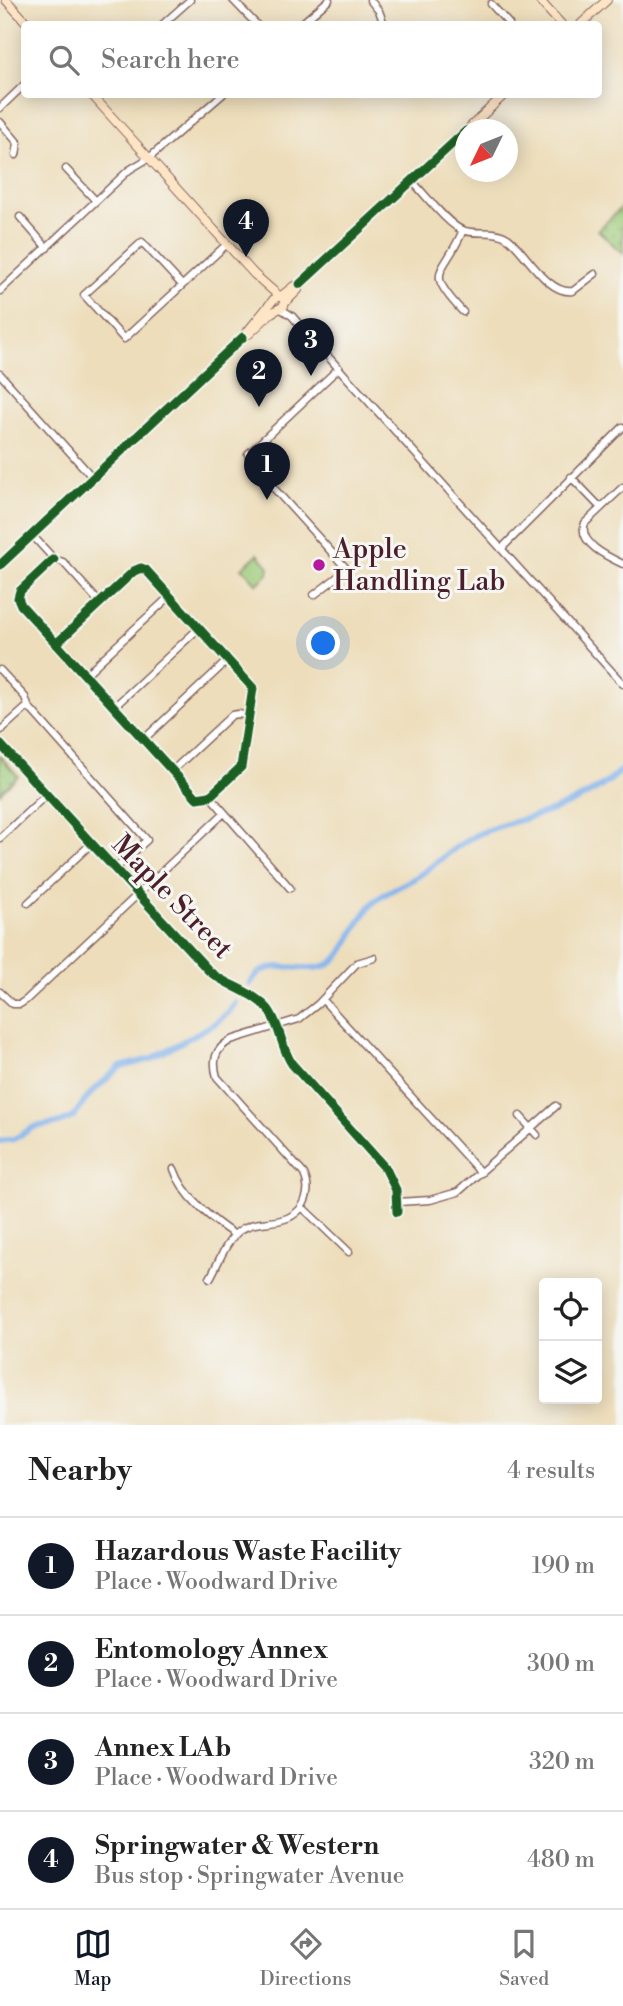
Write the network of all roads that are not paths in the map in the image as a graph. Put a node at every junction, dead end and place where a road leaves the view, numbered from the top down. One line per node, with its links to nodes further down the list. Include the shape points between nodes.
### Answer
1 (6, 0): 9 (main road)
2 (190, 0): 10 (street)
3 (233, 0): 11 (street)
4 (329, 0): 12 (street)
5 (370, 0): 13 (street)
6 (539, 0): 15 (main road)
7 (607, 0): 16 (main road)
8 (491, 4): 14 (street)
9 (25, 21)
10 (166, 21)
11 (253, 21)
12 (305, 21)
13 (383, 21)
14 (506, 21)
15 (558, 21)
16 (584, 21)
17 (21, 88): 21 (street)
18 (96, 98): 26 (main road)
19 (218, 98): 26 (street)
20 (501, 98): 22 (main road)
21 (0, 108)
22 (478, 119)
23 (0, 121): 25 (street, via 18,143)
24 (455, 140): 28 (main road)
25 (16, 155)
26 (149, 158): 29 (street); 32 (main road)
27 (66, 169): 29 (street)
28 (412, 181): 31 (street); 37 (main road)
29 (96, 201): 33 (street)
30 (20, 217): 33 (street)
31 (463, 230): 34 (street, via 508,238 563,292 579,288); 38 (street, via 438,276 442,289)
32 (227, 244): 35 (street); 37 (main road)
33 (47, 248): 36 (street)
34 (595, 274)
35 (182, 285): 35 (street, via 124,339 84,295 142,242)
36 (0, 291)
37 (279, 303): 39 (street); 43 (main road)
38 (463, 312)
39 (339, 368): 47 (street); 51 (street, via 248,454 345,567)
40 (0, 374): 43 (street)
41 (623, 427): 42 (street)
42 (571, 477): 45 (street); 47 (street)
43 (93, 478): 46 (main road)
44 (623, 487): 45 (street)
45 (601, 508): 49 (street, via 585,523 584,536)
46 (32, 535): 48 (street); 50 (main road)
47 (500, 549): 60 (street)
48 (54, 559): 53 (street); 55 (street, via 18,598)
49 (623, 564)
50 (0, 565)
51 (314, 595)
52 (170, 596): 53 (street, via 141,568); 54 (street); 59 (street)
53 (100, 603): 55 (street)
54 (199, 628): 56 (street); 63 (street)
55 (56, 644): 59 (street)
56 (228, 660): 64 (street, via 253,688); 66 (street)
57 (0, 670): 62 (street)
58 (623, 670): 60 (street)
59 (85, 676): 63 (street)
60 (616, 676): 61 (street)
61 (623, 684)
62 (28, 706): 65 (street); 74 (street, via 147,840)
63 (114, 707): 66 (street)
64 (250, 716): 68 (street, via 232,715); 70 (street, via 241,767)
65 (0, 731)
66 (143, 740): 68 (street)
67 (0, 744): 69 (street, Maple Street)
68 (172, 771): 70 (street, via 197,798)
69 (46, 795): 72 (street); 73 (street, Maple Street)
70 (210, 796): 71 (street)
71 (224, 813): 75 (street); 76 (street)
72 (0, 838)
73 (91, 845): 74 (street, Maple Street); 77 (street)
74 (114, 870): 76 (street, Maple Street)
75 (290, 888)
76 (136, 894): 79 (street, via 26,1000 16,1005); 81 (street, Maple Street, via 218,979 240,988 268,1010)
77 (28, 903)
78 (374, 958): 80 (street, via 357,963)
79 (0, 992)
80 (323, 1000): 81 (street, via 299,1019); 87 (street)
81 (275, 1026): 88 (street, Maple Street, via 292,1064 386,1168); 89 (street, via 222,1045 213,1066 223,1086 304,1174 308,1191)
82 (556, 1106): 84 (street)
83 (520, 1116): 84 (street)
84 (531, 1129): 85 (street); 87 (street)
85 (537, 1135)
86 (174, 1169): 91 (street, via 177,1180 205,1213)
87 (481, 1174): 88 (street, via 452,1195)
88 (398, 1202): 90 (street, Maple Street)
89 (302, 1207): 91 (street, via 283,1220 255,1223); 92 (street)
90 (397, 1212)
91 (235, 1235): 93 (street)
92 (349, 1251)
93 (210, 1278)

